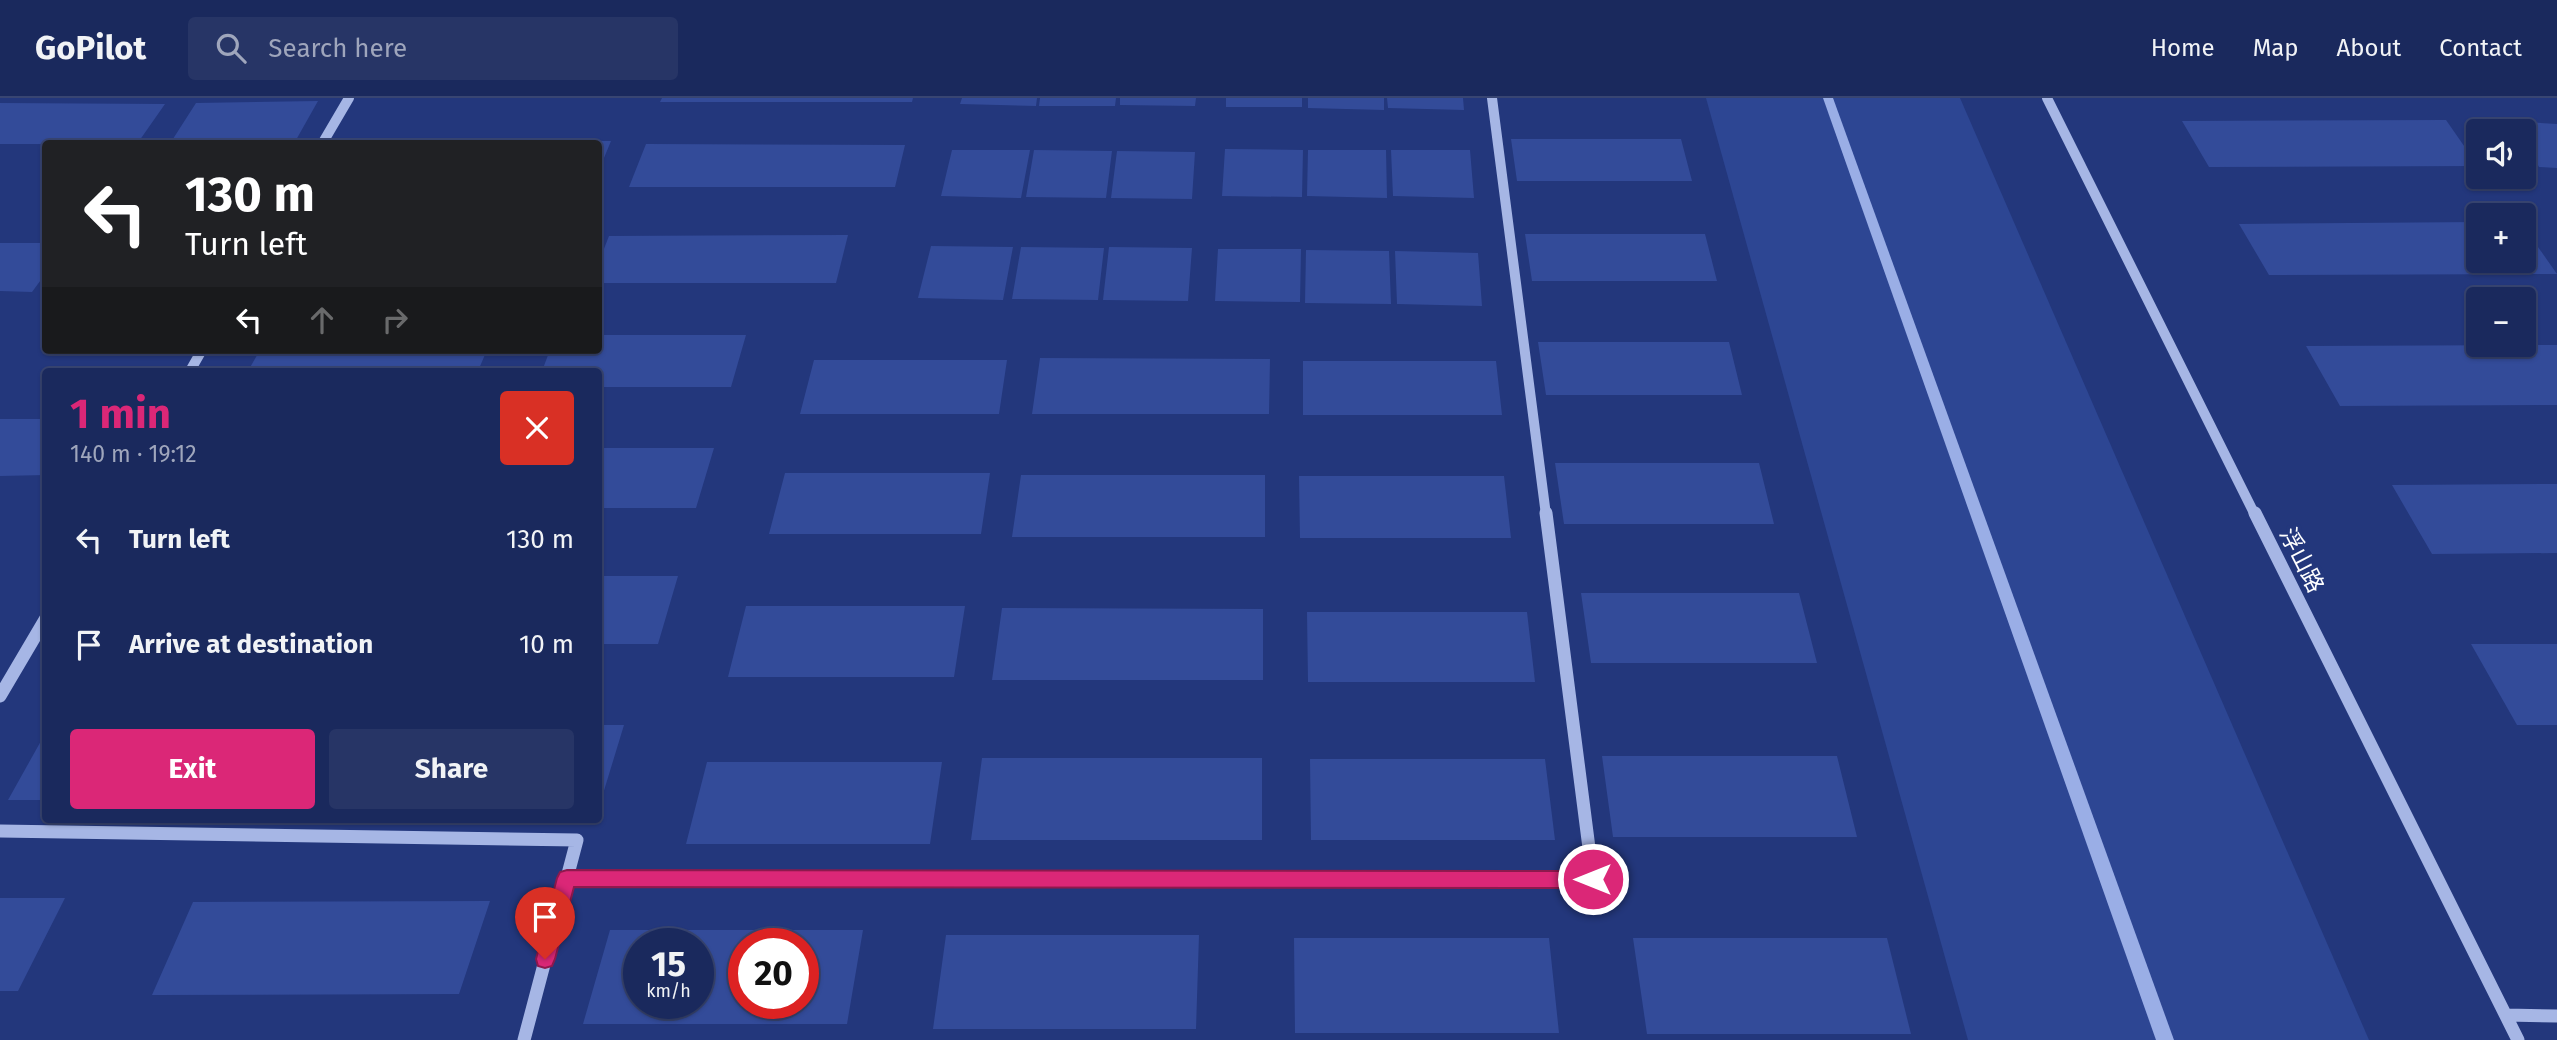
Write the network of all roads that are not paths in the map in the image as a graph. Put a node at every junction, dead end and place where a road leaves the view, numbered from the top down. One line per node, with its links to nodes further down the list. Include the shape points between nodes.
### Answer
1 (349, 98): 4 (street)
2 (1492, 98): 8 (street, via 1593,879)
3 (2047, 98): 9 (street, 浮山路)
4 (324, 140)
5 (42, 625): 6 (street)
6 (0, 696)
7 (0, 831): 8 (lane, via 577,840)
8 (567, 878): 11 (lane)
9 (2506, 1015): 10 (street); 12 (street, 浮山路)
10 (2557, 1016)
11 (524, 1040)
12 (2518, 1040)

